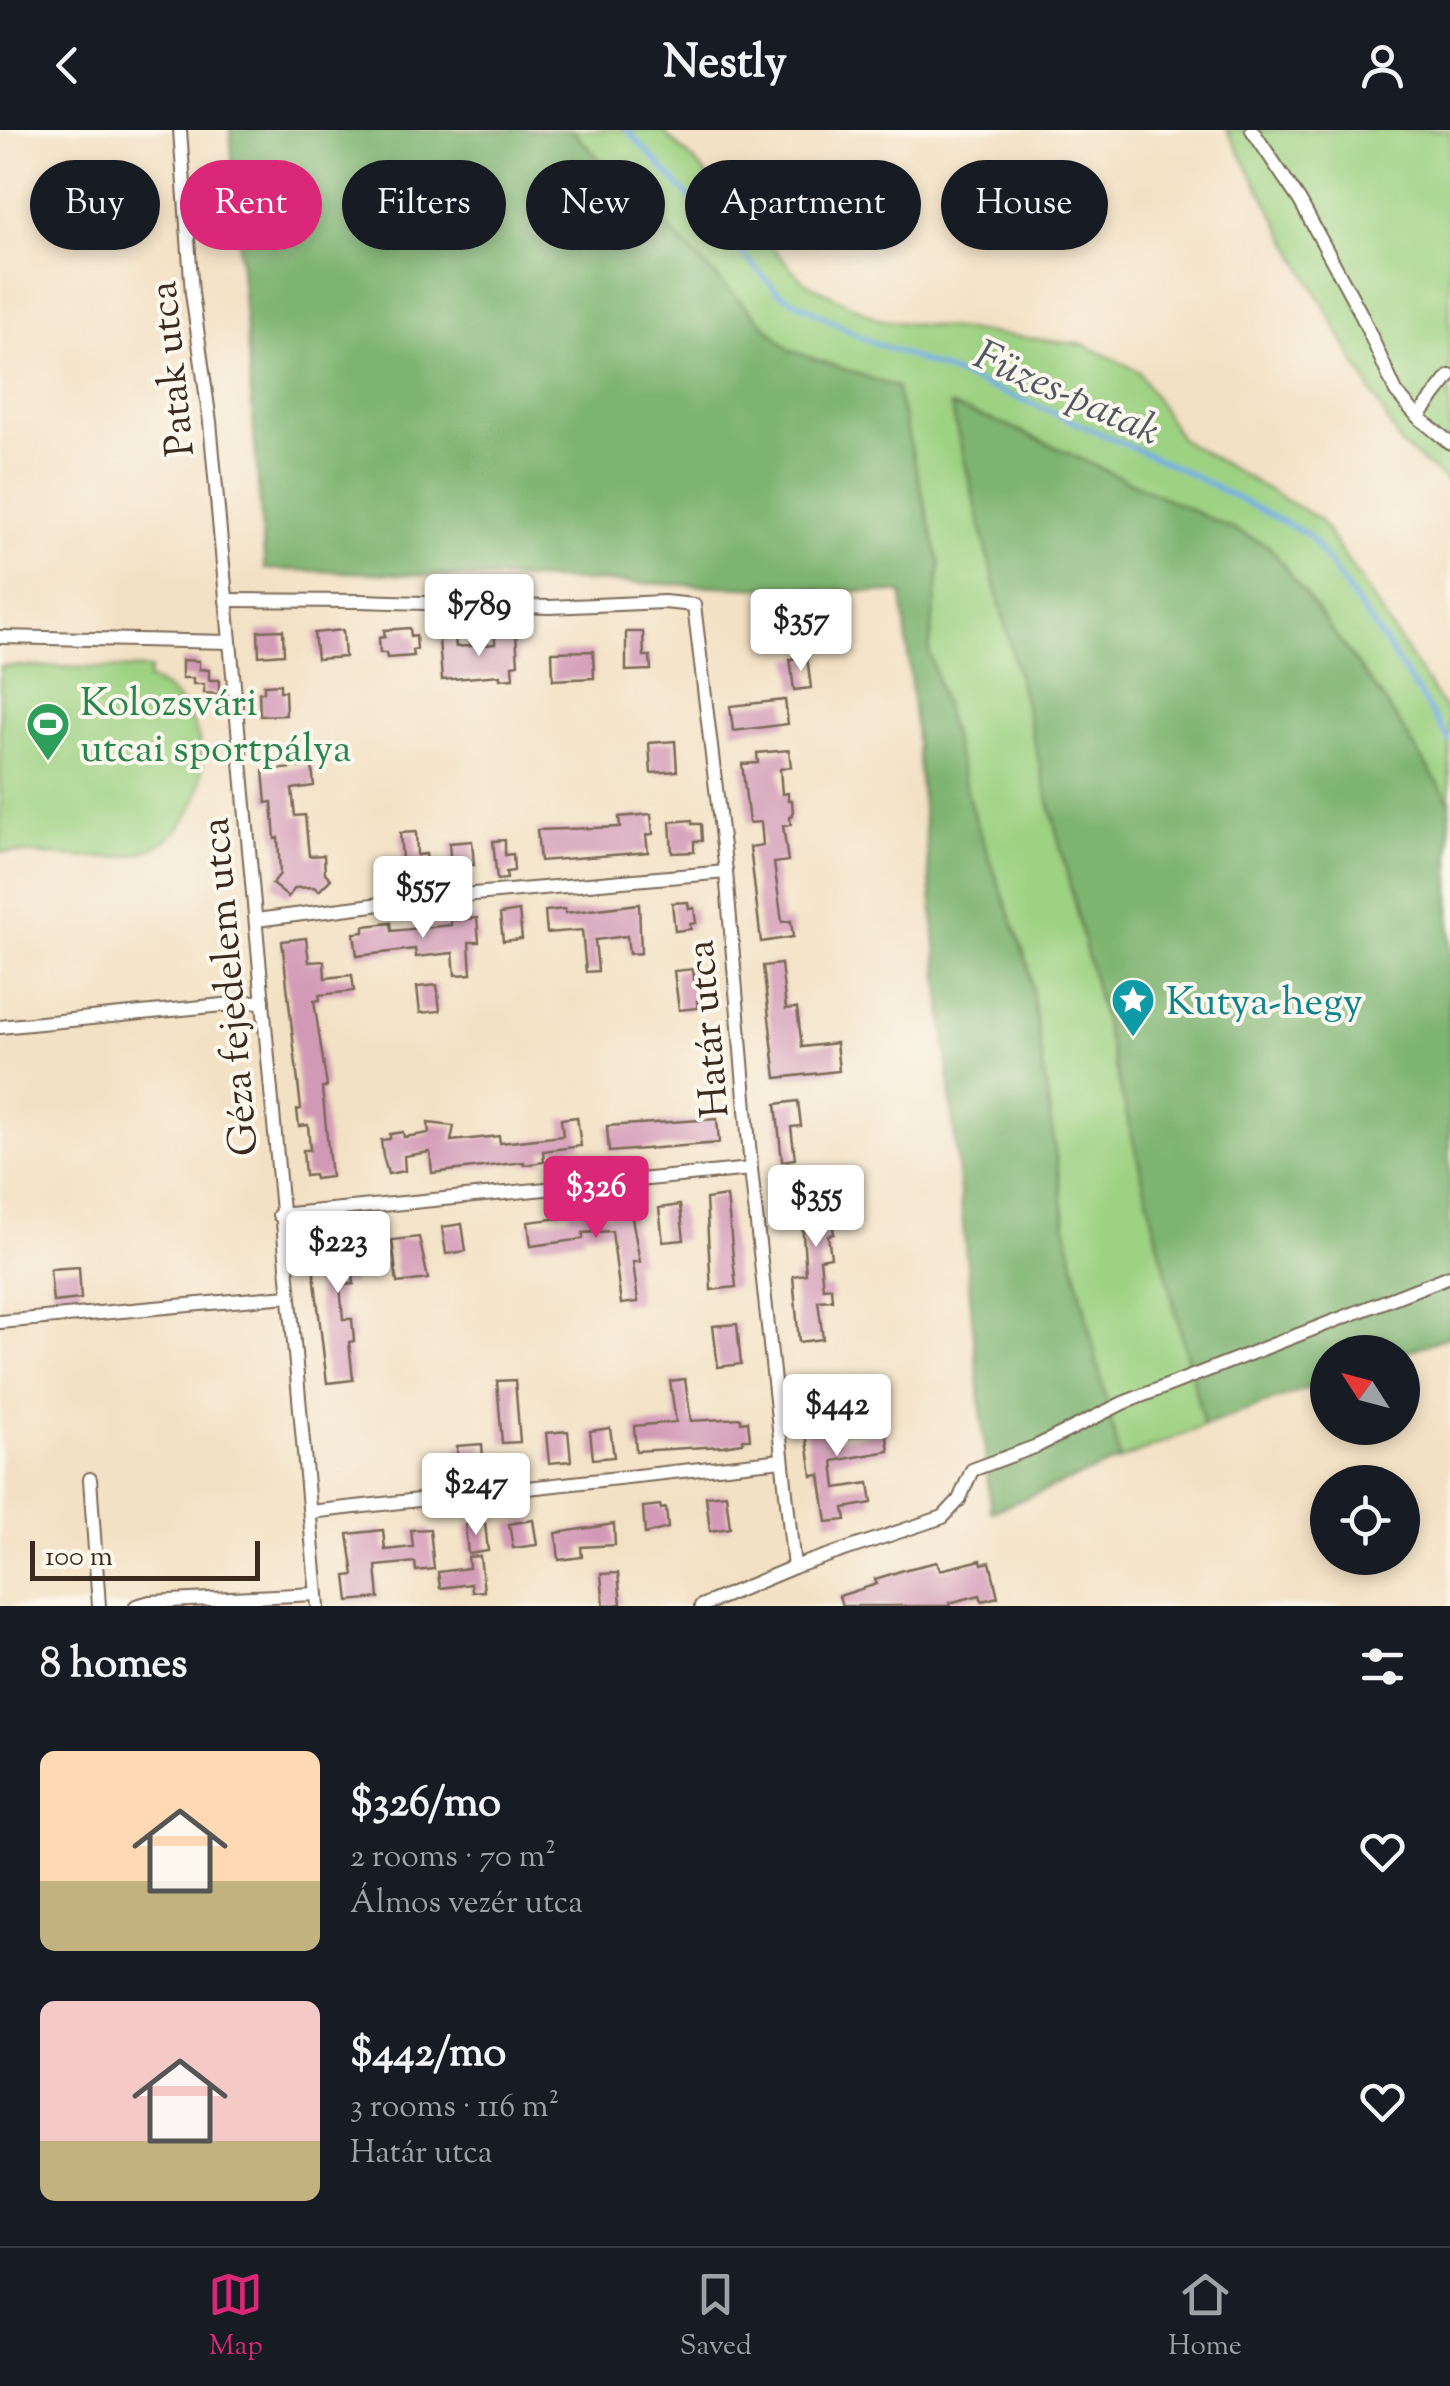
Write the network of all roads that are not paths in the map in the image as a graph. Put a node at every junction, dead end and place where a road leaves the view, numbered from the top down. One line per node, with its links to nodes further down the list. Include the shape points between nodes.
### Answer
1 (180, 130): 6 (street, Patak utca)
2 (1252, 130): 4 (street, via 1300,202 1396,392)
3 (1450, 376): 4 (street)
4 (1418, 418): 5 (street)
5 (1450, 443)
6 (226, 600): 8 (street, Géza fejedelem utca); 9 (street, Határ utca, via 694,605)
7 (0, 638): 8 (street)
8 (230, 642): 10 (street, Géza fejedelem utca)
9 (726, 872): 10 (street); 13 (street, Határ utca)
10 (256, 920): 11 (street, Géza fejedelem utca)
11 (263, 1001): 12 (street); 14 (street, Géza fejedelem utca)
12 (0, 1026)
13 (751, 1170): 14 (street); 18 (street, Határ utca)
14 (280, 1215): 16 (street, Géza fejedelem utca)
15 (1450, 1276): 21 (street, via 1140,1396 972,1470 944,1517)
16 (288, 1296): 17 (street); 20 (street, Géza fejedelem utca)
17 (0, 1322)
18 (782, 1460): 20 (street); 21 (street, Határ utca)
19 (90, 1479): 23 (street)
20 (310, 1512): 22 (street, Géza fejedelem utca)
21 (794, 1567): 25 (street)
22 (317, 1600): 24 (street)
23 (99, 1606)
24 (136, 1606)
25 (701, 1606)

